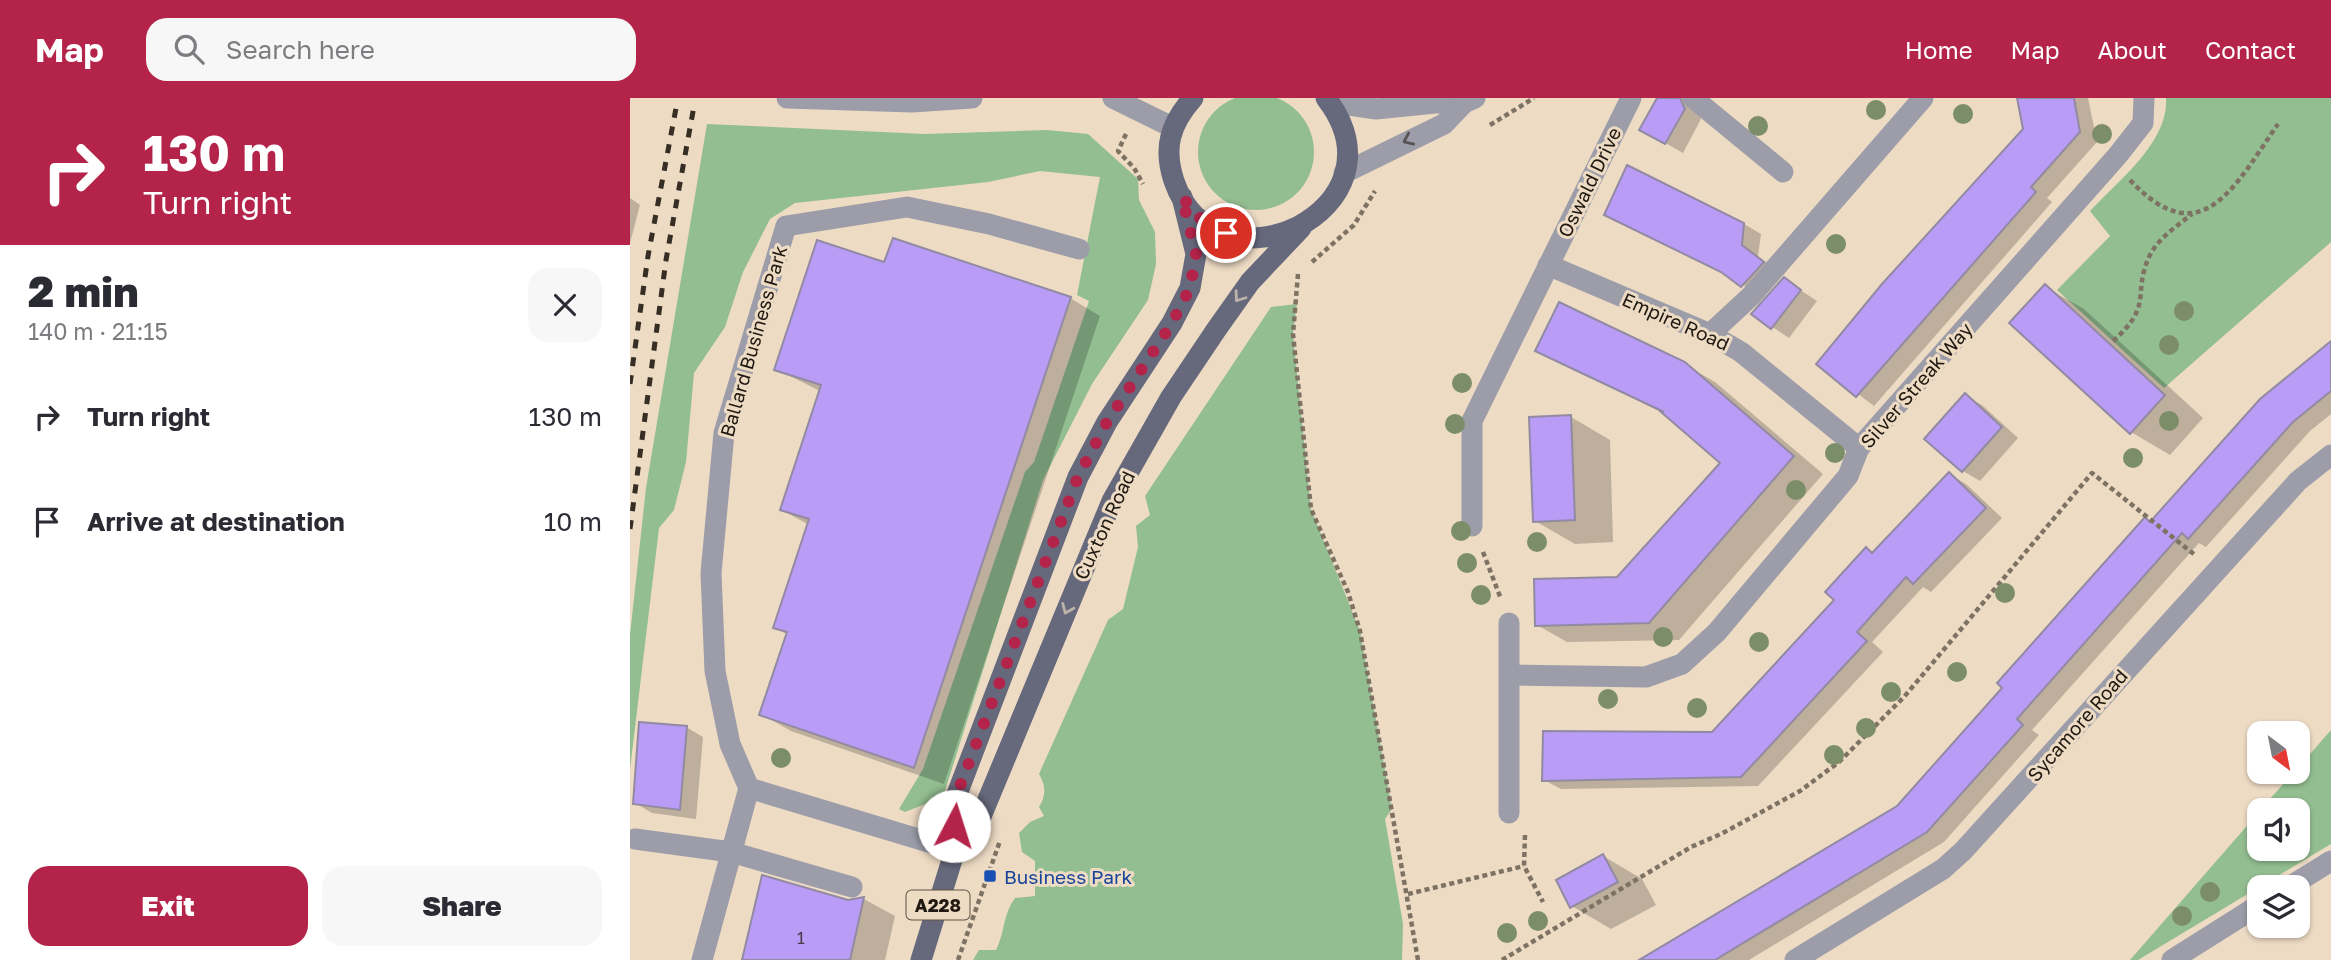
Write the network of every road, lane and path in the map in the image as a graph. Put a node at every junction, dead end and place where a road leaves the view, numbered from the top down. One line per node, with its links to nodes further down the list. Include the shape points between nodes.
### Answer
1 (972, 98): 9 (street, via 912,102)
2 (1113, 98): 12 (street)
3 (1193, 98): 14 (main road)
4 (1534, 98): 15 (path)
5 (1631, 98): 26 (street, Oswald Drive)
6 (1693, 98): 16 (street)
7 (1923, 98): 28 (street, via 1751,296)
8 (2144, 98): 30 (street, Silver Streak Way, via 2143,123 2118,155)
9 (789, 99)
10 (1328, 100): 11 (street, via 1377,110); 17 (main road, via 1346,142)
11 (1470, 101): 17 (street, one-way to 17, via 1444,124)
12 (1137, 109): 14 (street); 20 (path, via 1118,151 1134,168)
13 (2278, 124): 22 (path, via 2221,200)
14 (1172, 127): 21 (main road, Cuxton Road, via 1169,161)
15 (1482, 129)
16 (1783, 172)
17 (1344, 173): 23 (main road, Cuxton Road, via 1332,200)
18 (2124, 175): 22 (path, via 2161,208 2176,214)
19 (1381, 184): 25 (path, via 1353,225)
20 (1149, 196)
21 (1182, 197): 23 (main road, via 1201,219 1237,236 1268,237); 39 (main road, Cuxton Road / A228, via 1196,248 1194,278 1172,323 1094,444 1062,513 954,802)
22 (2193, 213): 29 (path, via 2161,239 2150,257 2139,312)
23 (1301, 228): 39 (main road, Cuxton Road / A228, one-way to 39, via 1250,282 1150,432 1112,501 982,814)
24 (1079, 249): 36 (street, Ballard Business Park, via 907,207 786,226 724,433 711,573 715,671 730,744)
25 (1308, 264)
26 (1548, 265): 28 (street, Empire Road); 32 (street, Oswald Drive, via 1472,421)
27 (1292, 276): 44 (path, via 1299,270 1293,334 1311,509 1360,631)
28 (1710, 334): 30 (street, Empire Road, via 1741,352)
29 (2113, 341)
30 (1859, 448): 35 (street, Silver Streak Way, via 1848,476 1717,632 1682,664 1646,677)
31 (2331, 455): 33 (street, Sycamore Road, via 2298,481)
32 (1472, 526): 34 (path)
33 (2214, 570): 50 (path, via 2092,473 1905,697 1839,762 1800,791 1691,847); 51 (street, Sycamore Road, via 1963,851 1943,869)
34 (1509, 623): 35 (street)
35 (1510, 676): 37 (street)
36 (749, 788): 39 (street); 40 (street)
37 (1509, 813)
38 (635, 839): 40 (street)
39 (955, 850): 48 (main road, Cuxton Road / A228)
40 (731, 852): 43 (street); 47 (street)
41 (2331, 861): 42 (street)
42 (2308, 875)
43 (852, 887)
44 (1408, 894): 45 (path, via 1524,866); 49 (path)
45 (1542, 902)
46 (2247, 913): 52 (street)
47 (702, 960)
48 (921, 960)
49 (1418, 960)
50 (1502, 960)
51 (1795, 960)
52 (2172, 960)

